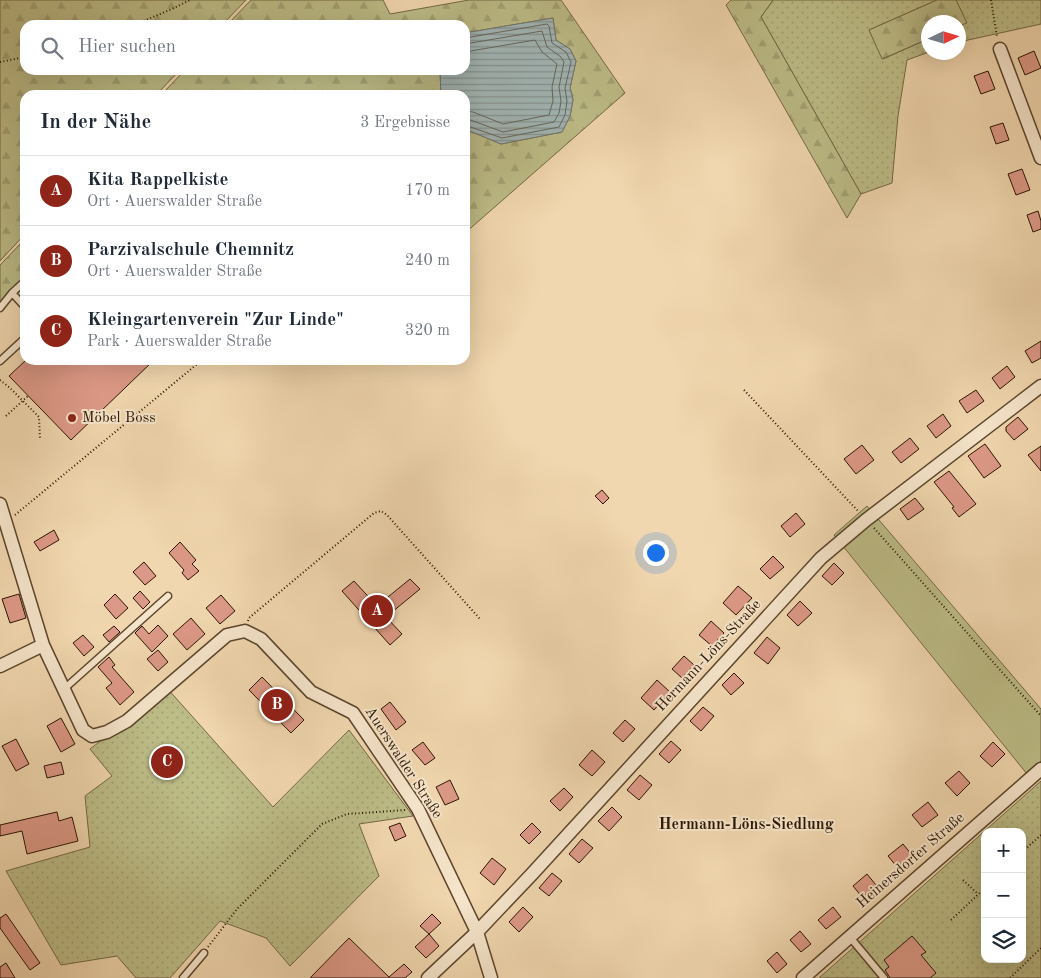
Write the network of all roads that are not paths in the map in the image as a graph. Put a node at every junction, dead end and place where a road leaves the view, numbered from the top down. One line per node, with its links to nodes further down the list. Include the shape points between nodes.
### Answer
1 (1000, 50): 2 (street)
2 (1041, 158)
3 (20, 286): 4 (lane)
4 (12, 293): 5 (lane); 6 (lane)
5 (20, 302)
6 (0, 308)
7 (20, 343): 8 (lane)
8 (0, 361)
9 (1041, 386): 16 (street, Hermann-Löns-Straße, via 821,558)
10 (0, 504): 12 (street)
11 (168, 596): 14 (lane)
12 (43, 645): 13 (street); 14 (street)
13 (0, 666)
14 (64, 689): 16 (street, Auerswalder Straße, via 82,730 92,736 127,721 227,635 245,630 261,639 311,692 353,713 418,809)
15 (1041, 770): 17 (street, Heinersdorfer Straße)
16 (477, 932): 20 (street, Hermann-Löns-Straße); 21 (street, Auerswalder Straße)
17 (849, 936): 22 (street, Heinersdorfer Straße); 23 (lane)
18 (204, 953): 19 (lane)
19 (183, 978)
20 (428, 978)
21 (491, 978)
22 (802, 978)
23 (884, 978)

